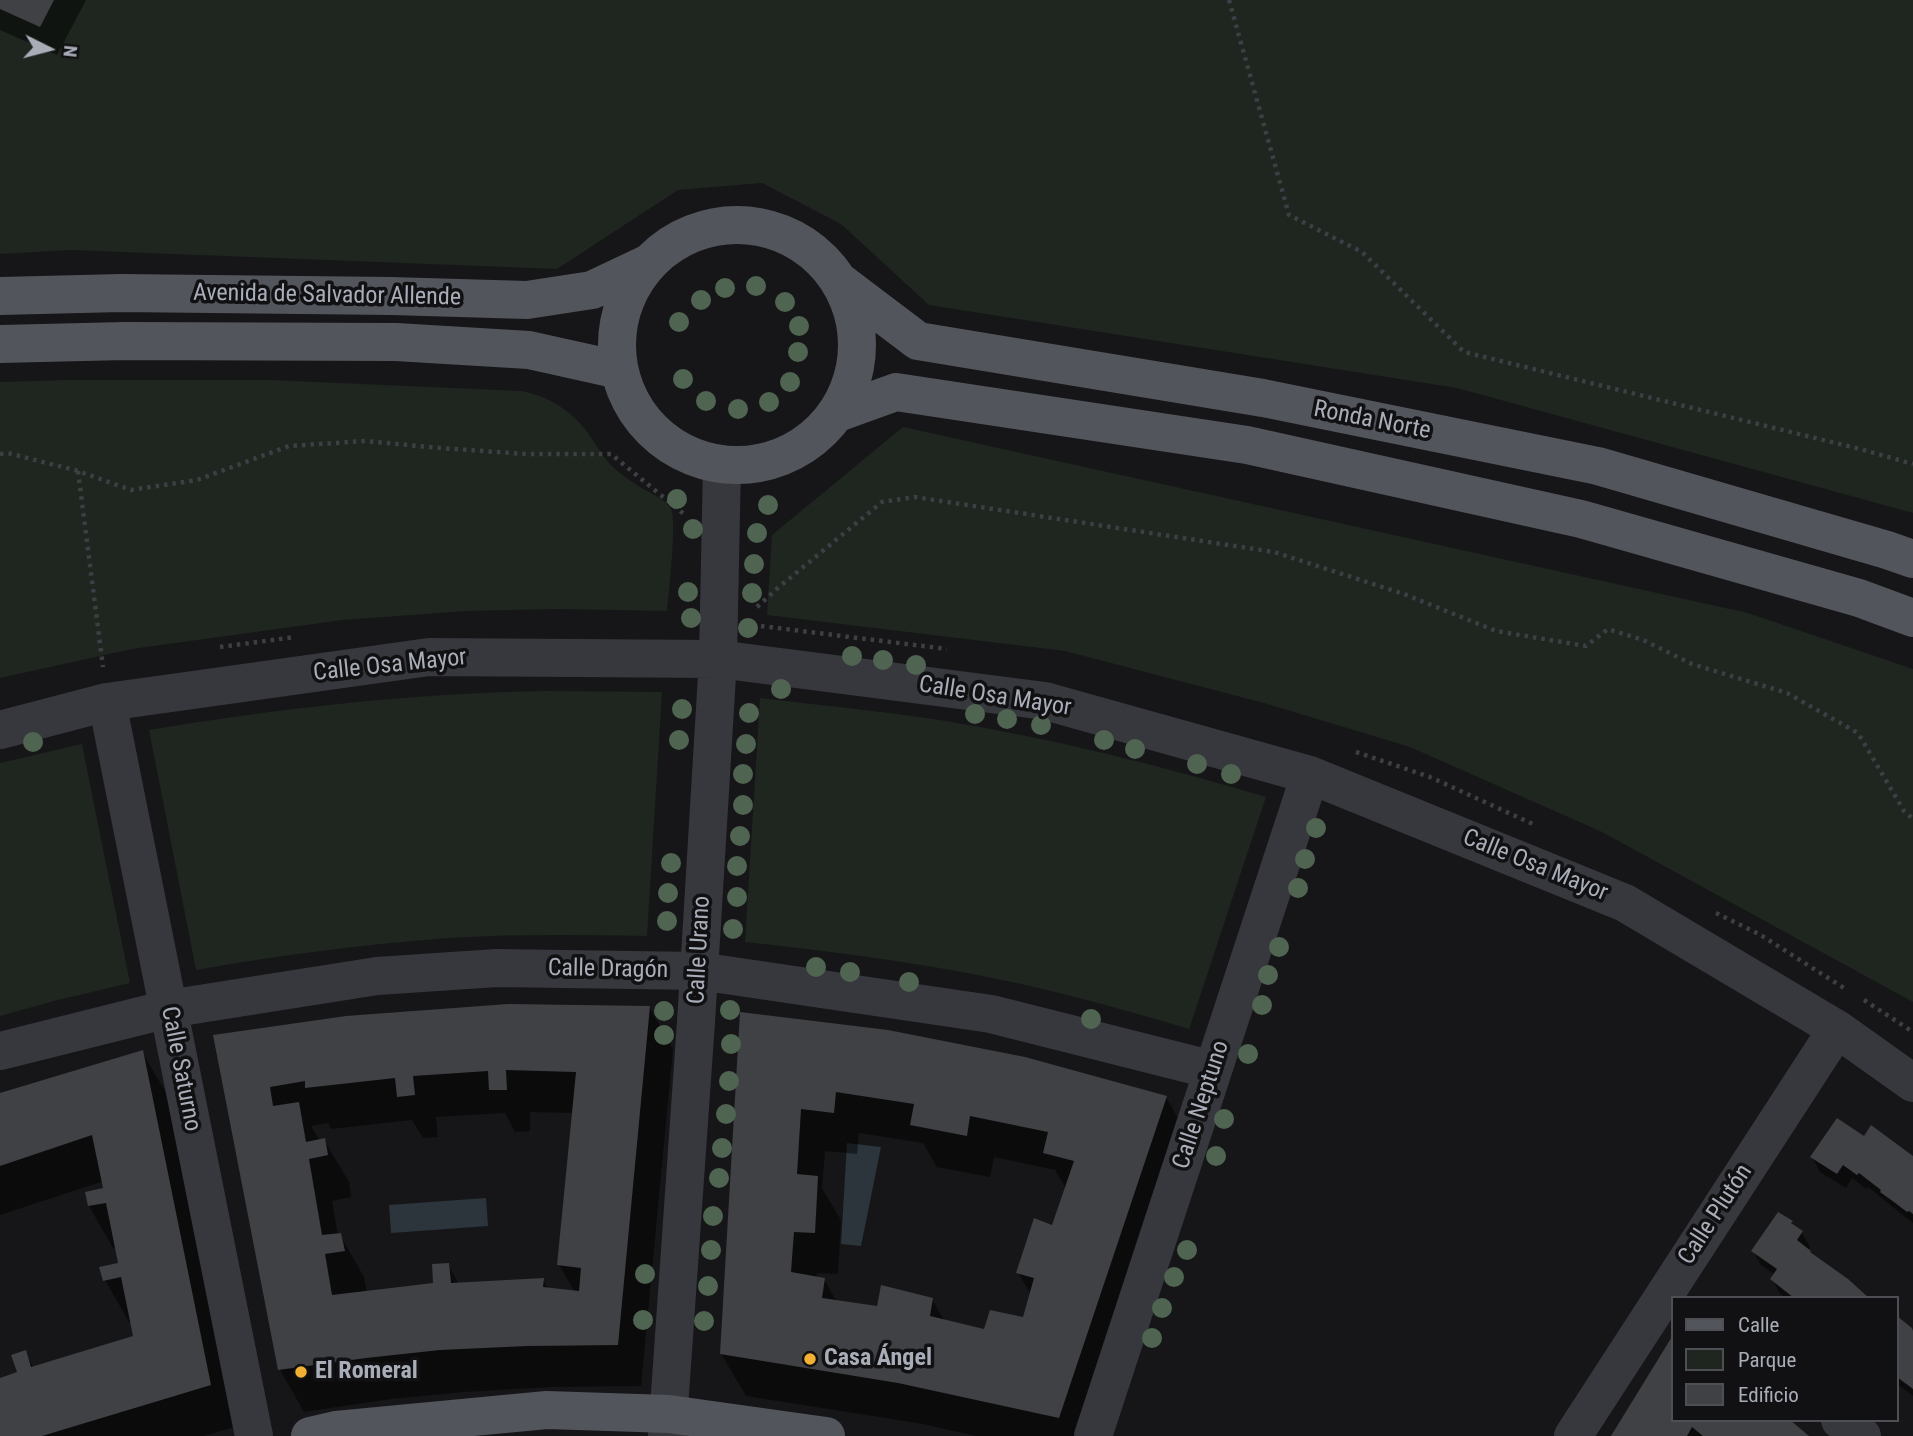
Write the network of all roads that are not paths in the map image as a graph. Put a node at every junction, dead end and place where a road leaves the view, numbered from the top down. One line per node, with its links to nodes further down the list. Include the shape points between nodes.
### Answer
1 (647, 264): 2 (main road, via 676,240 710,227 748,224 784,233 816,253); 3 (main road, Avenida de Salvador Allende, via 592,290 527,300 148,293); 5 (main road, via 626,296 617,333)
2 (840, 282): 6 (main road, via 853,314 857,348 851,383); 8 (main road, Ronda Norte, via 918,341 1263,398 1598,466)
3 (0, 296)
4 (0, 344): 5 (main road, Avenida de Salvador Allende, via 396,342 529,350)
5 (619, 370): 7 (main road, via 632,405 656,433 686,454)
6 (835, 414): 7 (main road, via 813,438 785,455 754,464); 9 (main road, Ronda Norte, via 896,393 1247,445 1581,519)
7 (722, 464): 10 (street, Calle Urano)
8 (1913, 559)
9 (1913, 618)
10 (718, 659): 11 (street, Calle Osa Mayor, via 429,657); 13 (street, Calle Osa Mayor, via 1045,701); 14 (street, Calle Urano)
11 (105, 685): 12 (street, Calle Osa Mayor); 15 (street, Calle Saturno)
12 (0, 730)
13 (1310, 775): 16 (street, Calle Osa Mayor, via 1625,903); 18 (street, Calle Neptuno)
14 (699, 971): 15 (street, Calle Dragón, via 484,969 377,976); 18 (street, Calle Dragón, via 991,1014); 22 (street, Calle Urano)
15 (168, 1009): 17 (street, Calle Dragón); 23 (street, Calle Saturno)
16 (1837, 1029): 19 (street, Calle Osa Mayor); 20 (street, Calle Plutón)
17 (0, 1051)
18 (1213, 1070): 26 (street, Calle Neptuno)
19 (1913, 1083)
20 (1669, 1295): 27 (street, Calle Plutón)
21 (1843, 1422): 28 (street)
22 (668, 1425): 24 (main road, via 547,1410); 25 (main road)
23 (254, 1436)
24 (310, 1436)
25 (826, 1436)
26 (1093, 1436)
27 (1573, 1436)
28 (1862, 1436)

